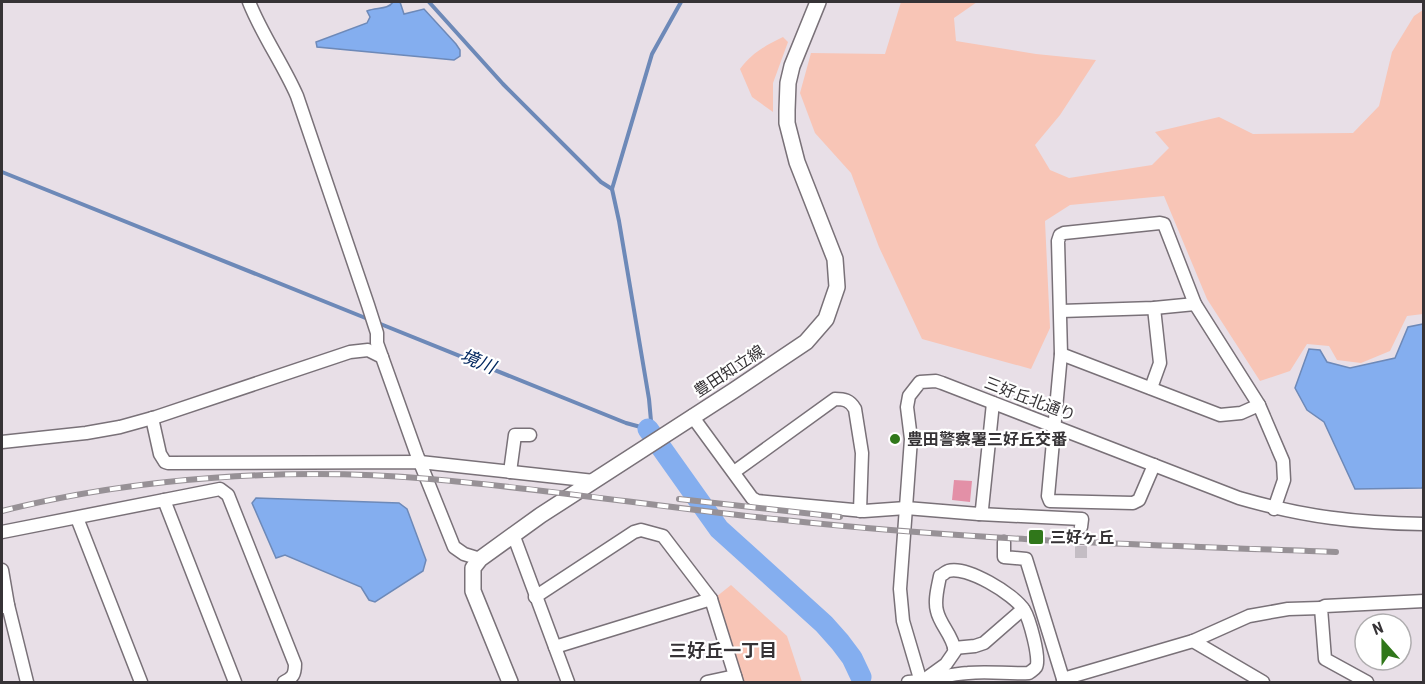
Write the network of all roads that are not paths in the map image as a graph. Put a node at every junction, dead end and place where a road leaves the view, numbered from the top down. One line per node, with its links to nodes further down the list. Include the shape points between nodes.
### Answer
1 (249, 2): 7 (street, via 297,96)
2 (818, 2): 11 (main road, 豊田知立線, via 792,66 787,123 797,162 835,259 837,287 825,319 806,342)
3 (1195, 304): 4 (street); 5 (street, via 1167,228 1160,223 1060,235); 10 (street)
4 (1154, 308): 5 (street); 8 (street, via 1160,363)
5 (1061, 311): 6 (street)
6 (1061, 354): 8 (street); 13 (street)
7 (382, 357): 12 (street, via 368,350 350,352); 16 (street)
8 (1151, 388): 10 (street, via 1220,415 1241,413)
9 (993, 403): 13 (street, 三好丘北通り); 22 (street, 三好丘北通り, via 936,381 914,387 907,407 911,439); 25 (street)
10 (1259, 405): 23 (street, via 1283,461 1284,480)
11 (692, 416): 19 (street); 20 (main road, 豊田知立線)
12 (152, 418): 15 (street, via 104,431); 16 (street, via 162,458 168,463)
13 (1054, 425): 17 (street, 三好丘北通り); 17 (street, via 1047,495 1050,501 1133,503 1139,500)
14 (530, 435): 18 (street, via 515,435)
15 (2, 442)
16 (420, 462): 18 (street); 32 (street, via 454,547)
17 (1154, 465): 23 (street, 三好丘北通り)
18 (510, 472): 20 (street)
19 (734, 472): 24 (street, via 757,501); 24 (street, via 835,399 844,399 855,409 862,453)
20 (594, 481): 30 (main road, 豊田知立線)
21 (164, 500): 26 (street); 47 (street); 48 (street, via 220,489 228,495 294,664 295,673)
22 (906, 508): 24 (street); 25 (street); 53 (street, 三好丘北通り, via 900,589 903,621)
23 (1274, 508): 27 (street, 三好丘北通り, via 1349,522)
24 (860, 510)
25 (979, 514): 28 (street, via 1082,519)
26 (77, 518): 29 (street); 46 (street)
27 (1424, 524)
28 (1082, 527)
29 (2, 532)
30 (513, 534): 32 (main road, 豊田知立線); 34 (street)
31 (1004, 542): 44 (street, via 1004,557 1026,559)
32 (480, 560): 49 (main road, via 473,568 473,591)
33 (2, 570): 37 (street)
34 (535, 597): 35 (street, via 641,530 663,536); 41 (street)
35 (711, 599): 41 (street); 43 (street)
36 (1424, 601): 38 (street)
37 (5, 606): 45 (street)
38 (1321, 608): 40 (street, via 1249,616); 55 (street, via 1325,659)
39 (1023, 609): 42 (street, via 984,643); 42 (street, via 997,586 974,575 948,571 940,576 936,603); 53 (street, via 1038,656 1036,667 1029,674 971,672)
40 (1193, 641): 44 (street); 54 (street)
41 (555, 647): 50 (street)
42 (954, 648): 53 (street, via 951,660)
43 (736, 679): 51 (street)
44 (1063, 681)
45 (27, 682)
46 (141, 682)
47 (235, 682)
48 (284, 682)
49 (510, 682)
50 (568, 682)
51 (706, 682)
52 (908, 682): 53 (street)
53 (921, 682)
54 (1263, 682)
55 (1367, 682)

